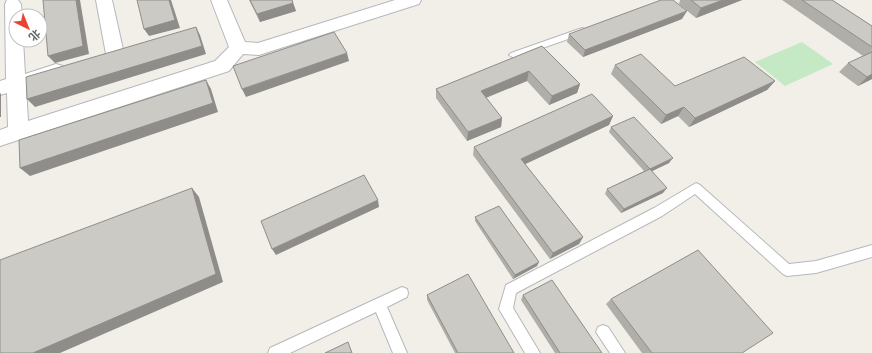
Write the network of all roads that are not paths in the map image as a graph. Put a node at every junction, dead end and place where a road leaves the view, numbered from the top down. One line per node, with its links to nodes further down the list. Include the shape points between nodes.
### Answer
1 (104, 0): 7 (street)
2 (219, 0): 6 (street)
3 (413, 0): 6 (street, via 259,49)
4 (13, 4): 10 (street)
5 (593, 27): 8 (lane)
6 (238, 48): 11 (street, via 222,66)
7 (115, 54)
8 (514, 55)
9 (73, 66): 10 (street)
10 (8, 86): 11 (street)
11 (9, 135)
12 (872, 251): 18 (lane, via 816,267 787,270 696,188 658,212 510,289 506,309)
13 (402, 293): 14 (lane)
14 (379, 304): 16 (lane); 17 (lane)
15 (603, 332): 19 (lane)
16 (275, 353)
17 (400, 353)
18 (533, 353)
19 (618, 353)

